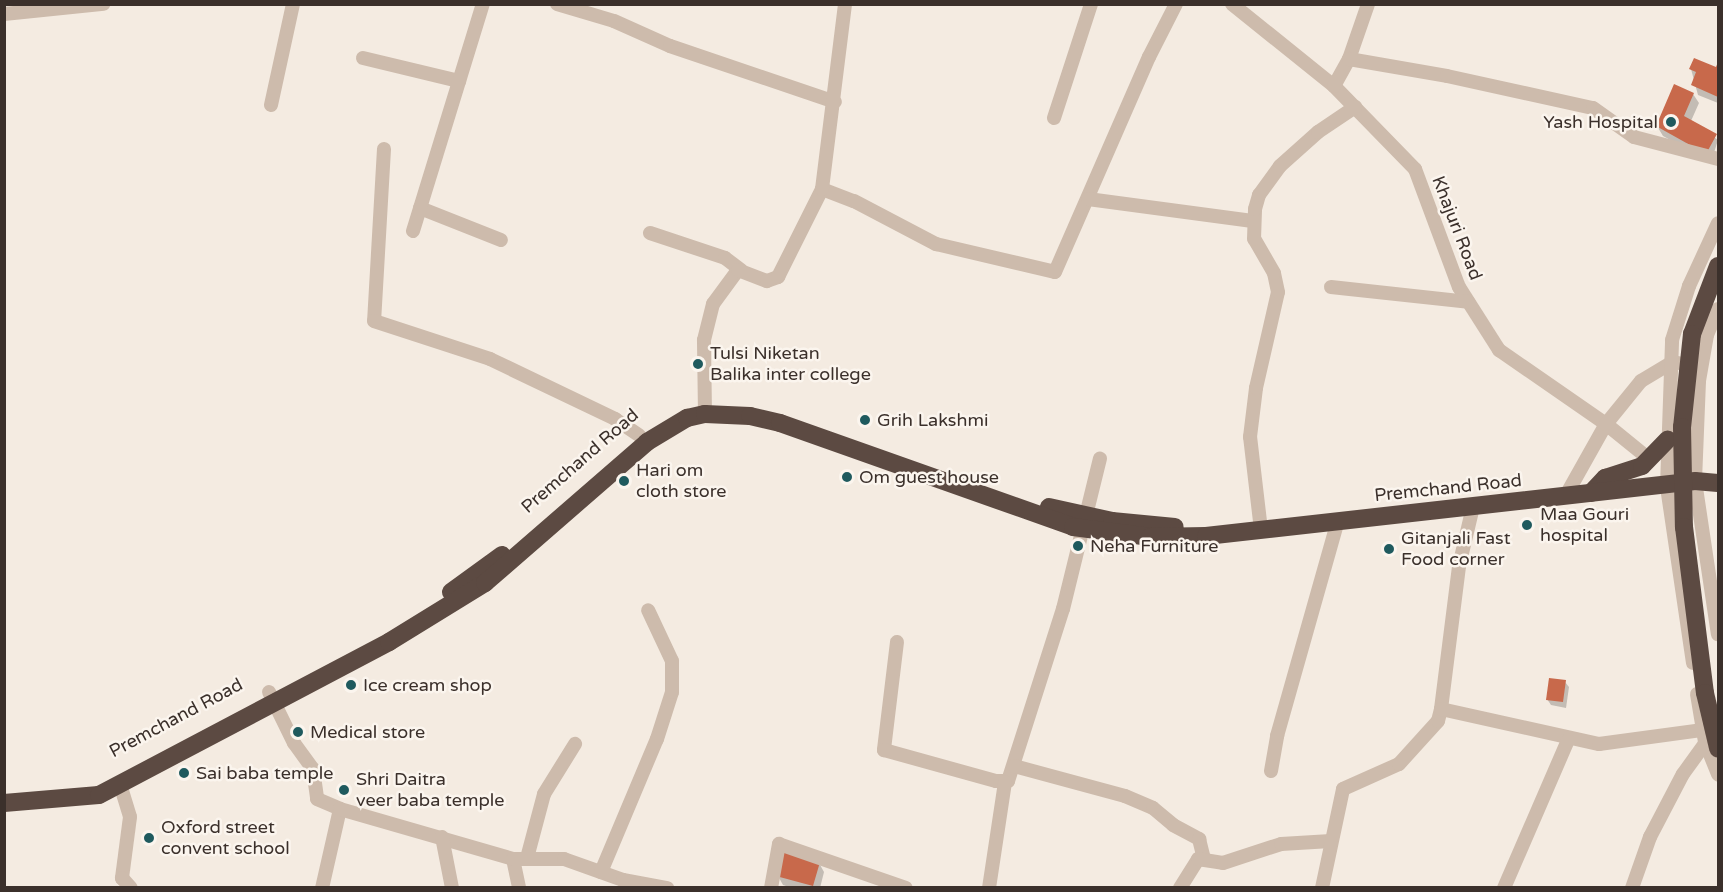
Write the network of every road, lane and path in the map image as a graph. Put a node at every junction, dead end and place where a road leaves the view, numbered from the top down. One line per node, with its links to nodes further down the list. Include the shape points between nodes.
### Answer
1 (103, 4): 11 (street)
2 (293, 4): 17 (street)
3 (483, 4): 14 (street)
4 (557, 4): 10 (street)
5 (845, 4): 16 (street)
6 (1091, 4): 19 (street)
7 (1176, 4): 23 (street)
8 (1232, 4): 15 (street, Khajuri Road)
9 (1368, 4): 13 (street)
10 (594, 10): 16 (street, via 669,46)
11 (4, 14)
12 (363, 58): 14 (street)
13 (1349, 59): 15 (street); 21 (street, via 1593,108 1634,137)
14 (459, 81): 24 (street)
15 (1334, 86): 18 (street, Khajuri Road)
16 (835, 102): 22 (street)
17 (272, 105)
18 (1355, 106): 25 (street, via 1280,166 1259,195); 33 (street, Khajuri Road, via 1415,169)
19 (1054, 118)
20 (384, 149): 39 (street, via 374,321 490,358 615,419)
21 (1719, 159)
22 (822, 189): 23 (street, via 854,201 936,244 1051,272 1059,268); 31 (street, via 785,268 775,280 767,281)
23 (1088, 199): 25 (street)
24 (420, 208): 27 (street); 29 (street)
25 (1253, 221): 51 (street, via 1254,238 1274,273 1278,292 1256,387 1250,437)
26 (1719, 223): 35 (street, via 1689,286 1672,340)
27 (413, 231)
28 (650, 233): 31 (street, via 725,258)
29 (501, 240)
30 (1719, 266): 60 (highway, bridge, via 1692,334 1682,428 1684,528)
31 (741, 270): 37 (street, via 713,304 706,323)
32 (1331, 287): 33 (street)
33 (1468, 302): 38 (street, Khajuri Road, via 1498,350)
34 (1719, 309): 36 (street, via 1707,335)
35 (1671, 363): 36 (street); 38 (street, via 1641,381); 40 (street)
36 (1702, 364): 43 (street)
37 (705, 408): 39 (highway, Premchand Road, via 667,415); 50 (highway, Premchand Road, via 780,423); 56 (highway, Premchand Road, via 647,442 485,584 388,642)
38 (1606, 424): 42 (street, Khajuri Road); 47 (street)
39 (639, 435): 56 (highway, Premchand Road, via 530,532 450,592 386,633)
40 (1668, 439): 42 (highway); 45 (street)
41 (1100, 458): 50 (street)
42 (1649, 459): 46 (highway, via 1629,472 1605,478)
43 (1695, 481): 44 (highway, Premchand Road); 45 (highway, Premchand Road); 52 (street)
44 (1719, 483)
45 (1666, 486): 46 (highway, Premchand Road); 60 (street)
46 (1591, 493): 47 (highway, Premchand Road)
47 (1565, 496): 48 (highway, Premchand Road)
48 (1473, 507): 49 (highway, Premchand Road); 57 (street, via 1459,566)
49 (1338, 521): 51 (highway, Premchand Road); 63 (street, via 1277,736)
50 (1084, 522): 51 (highway, Premchand Road, via 1174,538); 62 (street, via 1063,609)
51 (1261, 530)
52 (1715, 583): 54 (street)
53 (648, 610): 75 (street, via 672,661 672,692 657,739)
54 (1719, 634)
55 (897, 642): 65 (street, via 884,750)
56 (272, 696): 66 (highway, Premchand Road); 67 (highway, Premchand Road); 69 (street, via 294,743 313,769 317,800)
57 (1441, 709): 59 (street); 71 (street, via 1438,721 1399,764 1342,789)
58 (1719, 728): 60 (street)
59 (1568, 740): 60 (street, via 1618,744); 86 (street)
60 (1709, 740): 64 (street); 87 (street, via 1683,774 1650,837)
61 (575, 744): 72 (street, via 544,794)
62 (1014, 766): 65 (street); 74 (street, via 1115,793 1154,808 1173,825 1199,839)
63 (1271, 771)
64 (1719, 775)
65 (1005, 782): 83 (street)
66 (120, 784): 67 (highway, Premchand Road, via 99,795); 76 (street, via 130,817 122,878)
67 (66, 799): 68 (highway, Premchand Road)
68 (4, 803)
69 (340, 809): 70 (street); 77 (street)
70 (442, 837): 73 (street); 78 (street)
71 (1331, 841): 74 (street, via 1281,844 1223,863); 85 (street)
72 (527, 858): 73 (street); 75 (street, via 564,859)
73 (513, 859): 79 (street)
74 (1204, 859): 84 (street, via 1195,861)
75 (601, 872): 80 (street)
76 (131, 888)
77 (322, 888)
78 (452, 888)
79 (519, 888)
80 (667, 888)
81 (771, 888): 82 (street, via 778,844)
82 (906, 888)
83 (989, 888)
84 (1180, 888)
85 (1322, 888)
86 (1504, 888)
87 (1632, 888)

